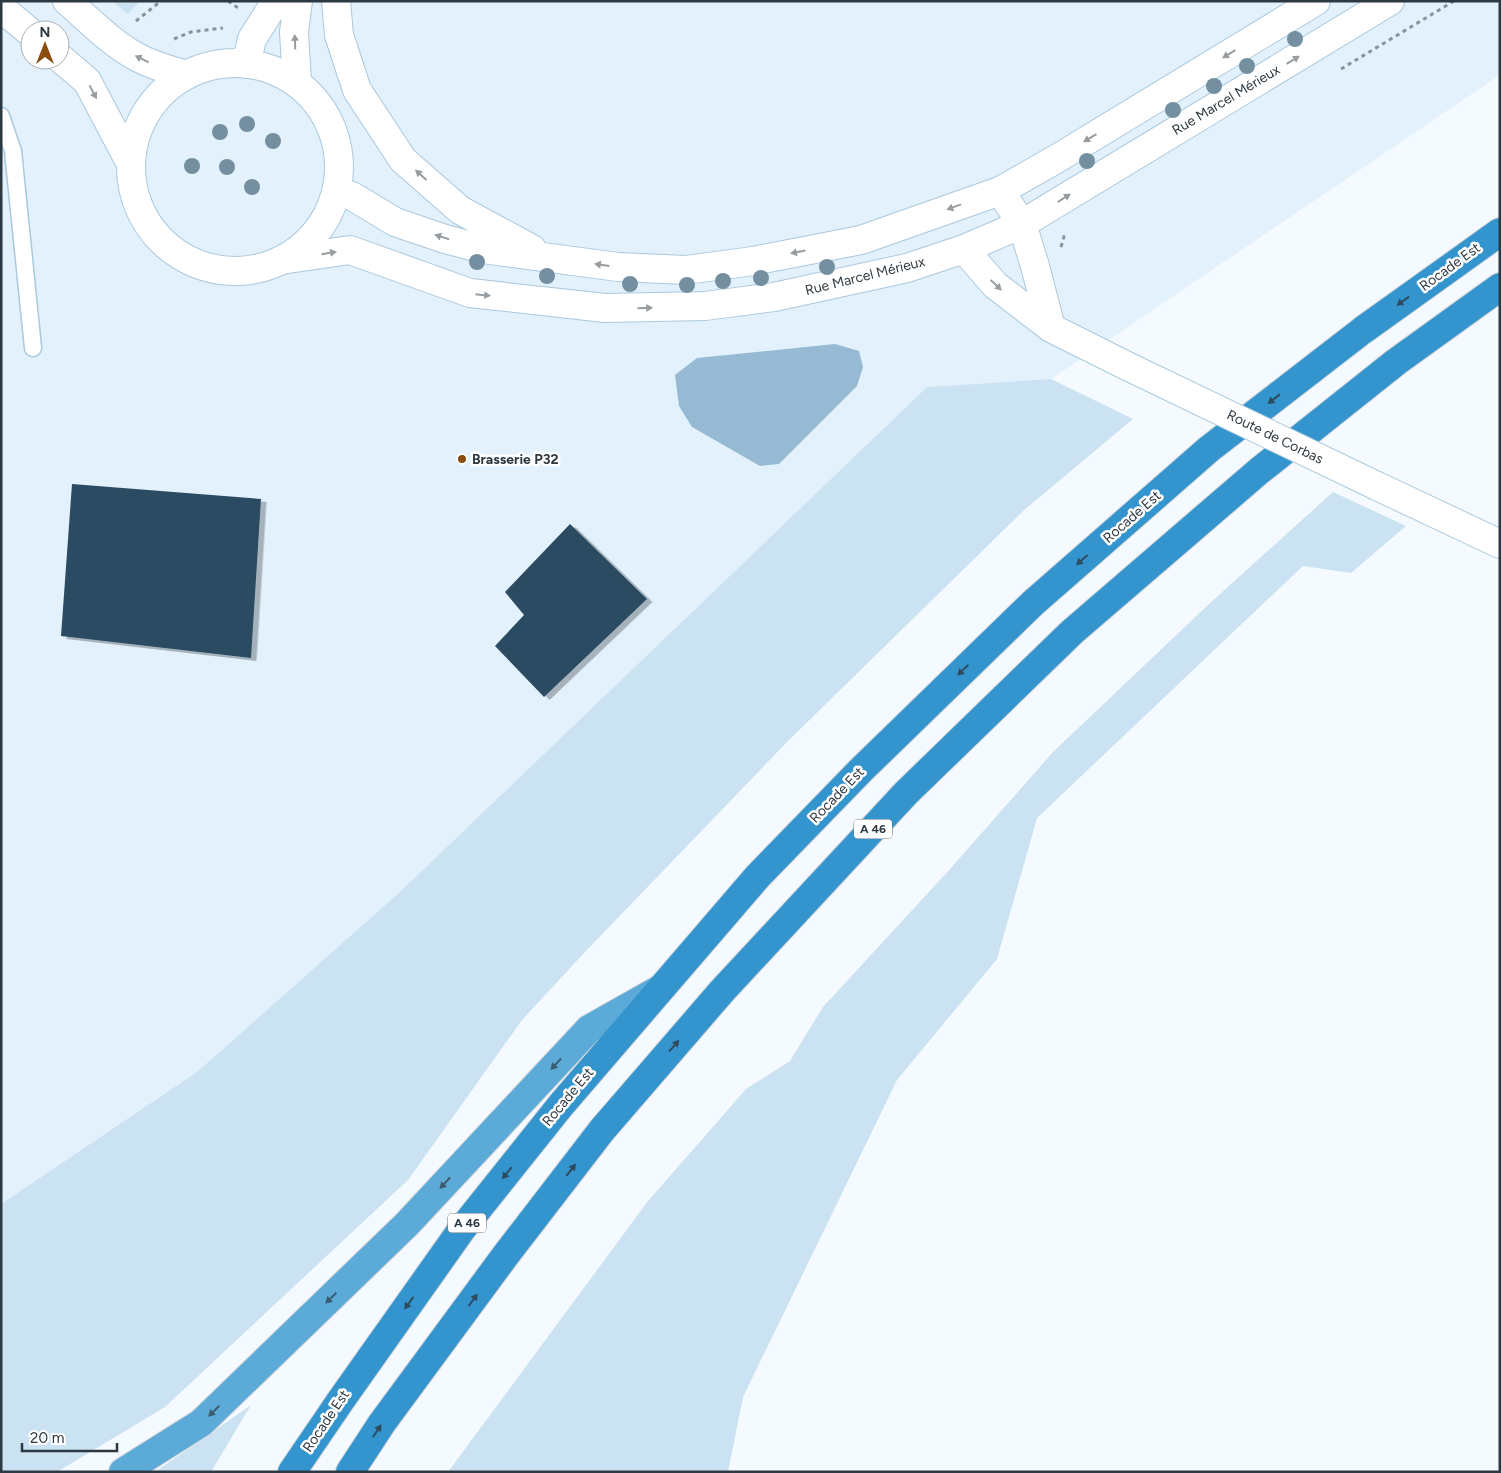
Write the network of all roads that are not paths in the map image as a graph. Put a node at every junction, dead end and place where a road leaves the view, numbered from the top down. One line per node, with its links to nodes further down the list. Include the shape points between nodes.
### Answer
1 (67, 1): 11 (street, one-way to 1, via 136,56)
2 (276, 1): 9 (street, via 252,39)
3 (298, 1): 12 (street, one-way to 3, via 294,32)
4 (336, 1): 20 (street, one-way to 4, via 460,210 403,160 358,90 339,35)
5 (1316, 1): 16 (street, one-way to 16)
6 (1390, 1): 17 (street, Rue Marcel Mérieux, one-way to 6)
7 (1, 8): 8 (street)
8 (20, 24)
9 (246, 64): 11 (street, via 216,65); 12 (street, via 281,74)
10 (70, 67): 14 (street, one-way to 14, via 87,81)
11 (188, 75): 14 (street, via 155,100 147,112 136,136)
12 (297, 83): 15 (street, via 321,108 336,139 339,165)
13 (1, 116): 24 (lane, via 13,151)
14 (131, 164): 21 (street, via 141,211 150,227 176,253 210,268 227,271 264,267)
15 (336, 191): 20 (street, one-way to 15, via 483,248 445,238 396,222 352,196); 21 (street, via 316,232)
16 (1000, 191): 17 (street); 20 (street, one-way to 20, via 861,240 752,261 686,270 618,267)
17 (1022, 224): 19 (street, Rue Marcel Mérieux); 23 (street)
18 (1500, 232): 26 (highway, Rocade Est / A 46, one-way to 26, via 1363,330 1210,450 1033,602 758,876)
19 (964, 248): 21 (street, Rue Marcel Mérieux, one-way to 19, via 350,250 470,293 605,308 705,306 774,298 907,268); 23 (street, Route de Corbas, one-way to 23, via 995,285)
20 (549, 258)
21 (281, 260)
22 (1500, 287): 29 (highway, A 46, one-way to 22, via 499,1264 602,1130 722,991 906,793 1072,632 1259,470 1396,362)
23 (1050, 328): 25 (street, Route de Corbas, bridge)
24 (33, 348)
25 (1500, 544)
26 (662, 988): 27 (highway, one-way to 27, via 590,1029 406,1224 201,1423); 28 (highway, Rocade Est / A 46, one-way to 28, via 561,1105 462,1229)
27 (123, 1472)
28 (292, 1472)
29 (350, 1472)

